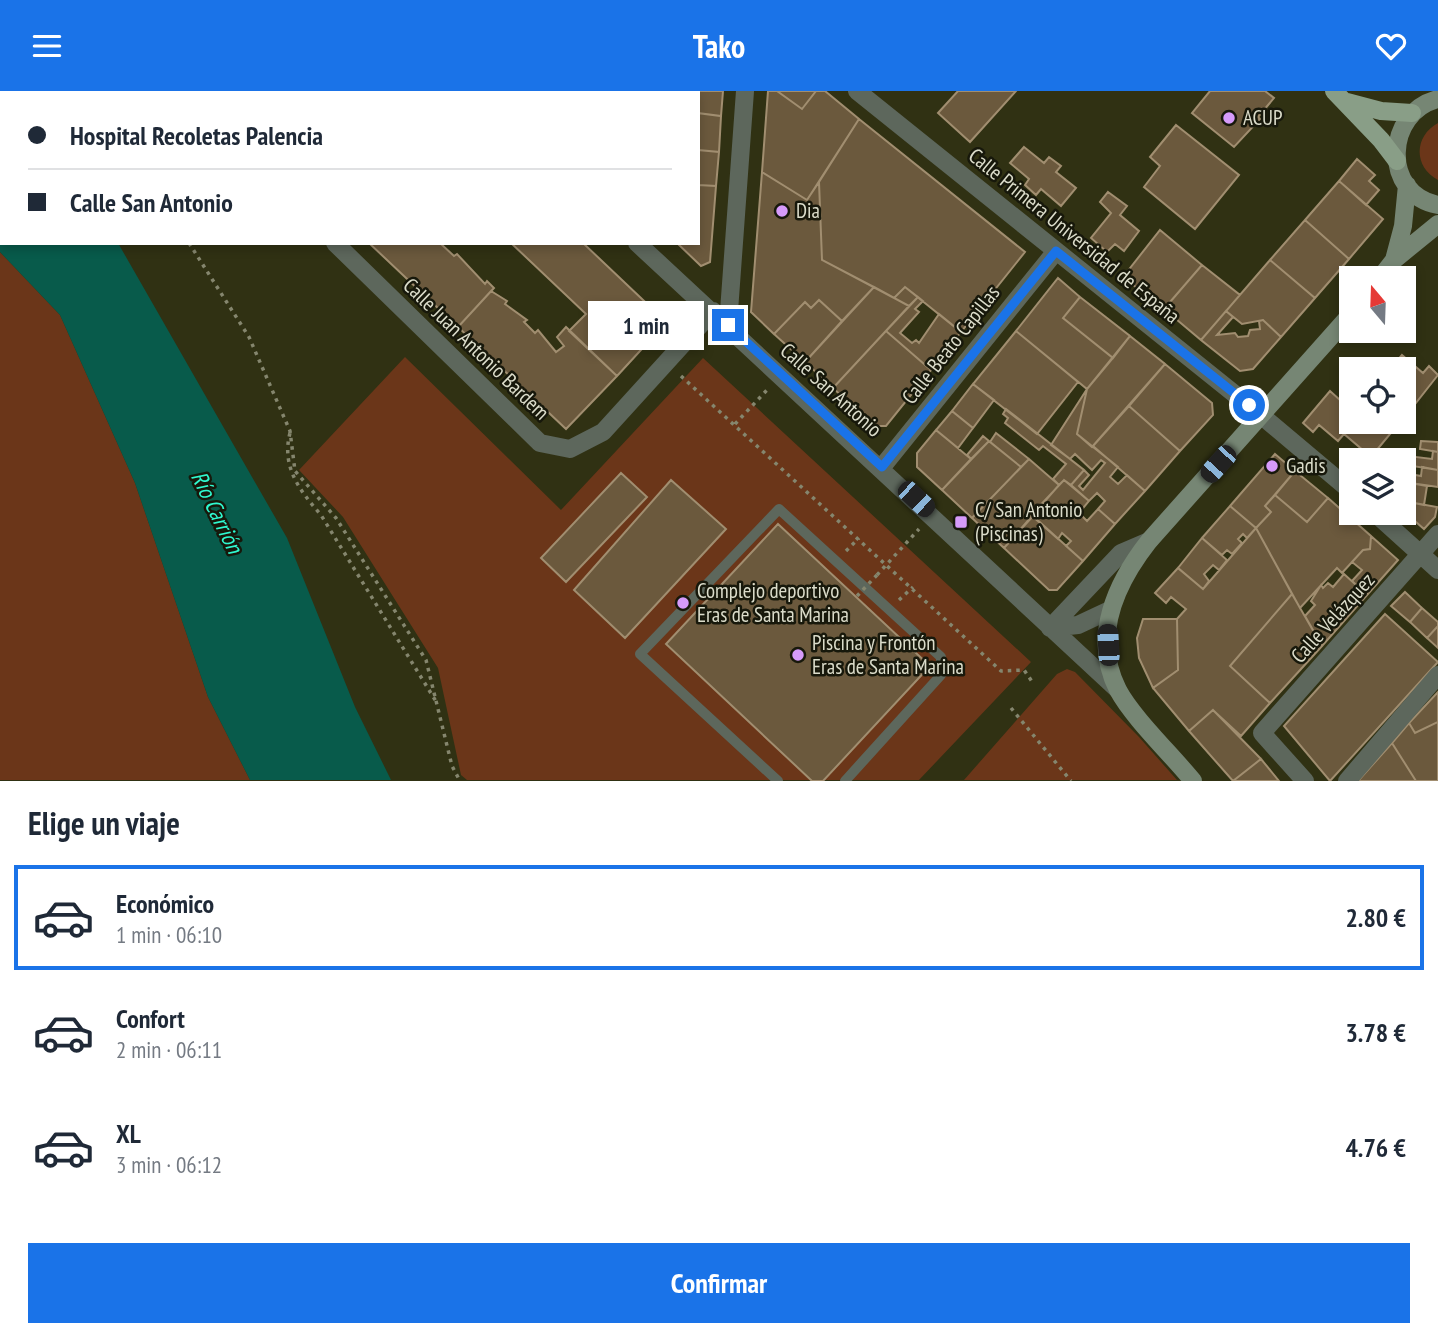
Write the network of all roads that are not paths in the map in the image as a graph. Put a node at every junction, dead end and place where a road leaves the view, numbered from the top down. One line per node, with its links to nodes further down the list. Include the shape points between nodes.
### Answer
1 (745, 91): 16 (street)
2 (857, 91): 12 (street, Calle Primera Universidad de España)
3 (1340, 96): 5 (main road, via 1381,111); 6 (main road)
4 (1433, 97): 5 (main road)
5 (1412, 113): 6 (main road, via 1398,135)
6 (1397, 161): 7 (main road)
7 (1407, 185): 8 (main road); 13 (main road)
8 (1438, 205)
9 (1438, 224): 13 (main road)
10 (337, 245): 15 (street, Calle Juan Antonio Bardem, via 540,443 570,449 603,432)
11 (640, 245): 15 (street, Calle San Antonio)
12 (1056, 251): 18 (street, Calle Primera Universidad de España); 19 (street, Calle Beato Capillas)
13 (1394, 260): 14 (main road)
14 (1389, 266)
15 (713, 311): 16 (street, Calle San Antonio)
16 (728, 325): 19 (street, Calle San Antonio)
17 (1339, 328): 18 (main road)
18 (1262, 416): 20 (street, Calle Primera Universidad de España); 23 (main road)
19 (882, 467): 27 (street, Calle San Antonio)
20 (1339, 481)
21 (1388, 525): 24 (street)
22 (1438, 534): 24 (street, Calle Velázquez)
23 (1149, 541): 26 (main road, via 1132,563); 27 (street, via 1121,553)
24 (1420, 554): 25 (street); 33 (street, Calle Velázquez, via 1262,733)
25 (1438, 570)
26 (1111, 610): 27 (street, via 1078,625); 29 (main road, via 1108,645)
27 (1050, 628): 29 (street, Calle San Antonio)
28 (1438, 675): 34 (street)
29 (1118, 690): 32 (main road)
30 (778, 781): 31 (lane, via 640,654 779,509 941,657 940,675)
31 (845, 781)
32 (1193, 781)
33 (1306, 781)
34 (1347, 781)

